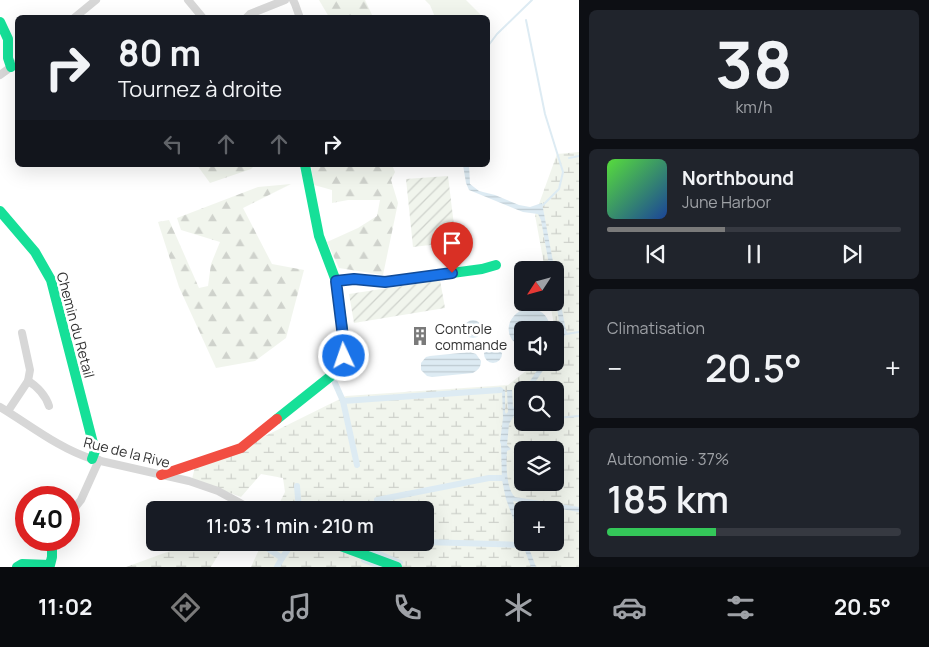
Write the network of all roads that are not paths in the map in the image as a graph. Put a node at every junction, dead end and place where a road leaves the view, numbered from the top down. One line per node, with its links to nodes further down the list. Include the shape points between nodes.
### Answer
1 (96, 0): 5 (street)
2 (188, 0): 6 (street)
3 (285, 0): 7 (street)
4 (293, 0): 8 (street)
5 (78, 15)
6 (201, 15)
7 (249, 15)
8 (299, 15)
9 (0, 22): 10 (street, via 8,40 8,61)
10 (14, 64): 11 (street)
11 (0, 75)
12 (305, 167): 15 (street, via 320,236)
13 (0, 211): 21 (street, Chemin du Retail, via 32,247 51,280)
14 (496, 265): 15 (street, via 385,282)
15 (336, 281): 22 (street, via 344,356 331,376 241,448)
16 (22, 333): 17 (street, via 30,370)
17 (28, 381): 19 (street, via 41,392); 20 (street)
18 (0, 406): 20 (street, Rue de la Rive)
19 (49, 406)
20 (8, 412): 21 (street, Rue de la Rive, via 64,447)
21 (96, 460): 22 (street, Rue de la Rive); 23 (street)
22 (161, 475): 24 (street, Rue de la Rive, via 218,491)
23 (80, 500)
24 (236, 501)
25 (52, 551): 27 (street, via 50,565 22,564)
26 (354, 551): 28 (street)
27 (17, 567)
28 (397, 567)

